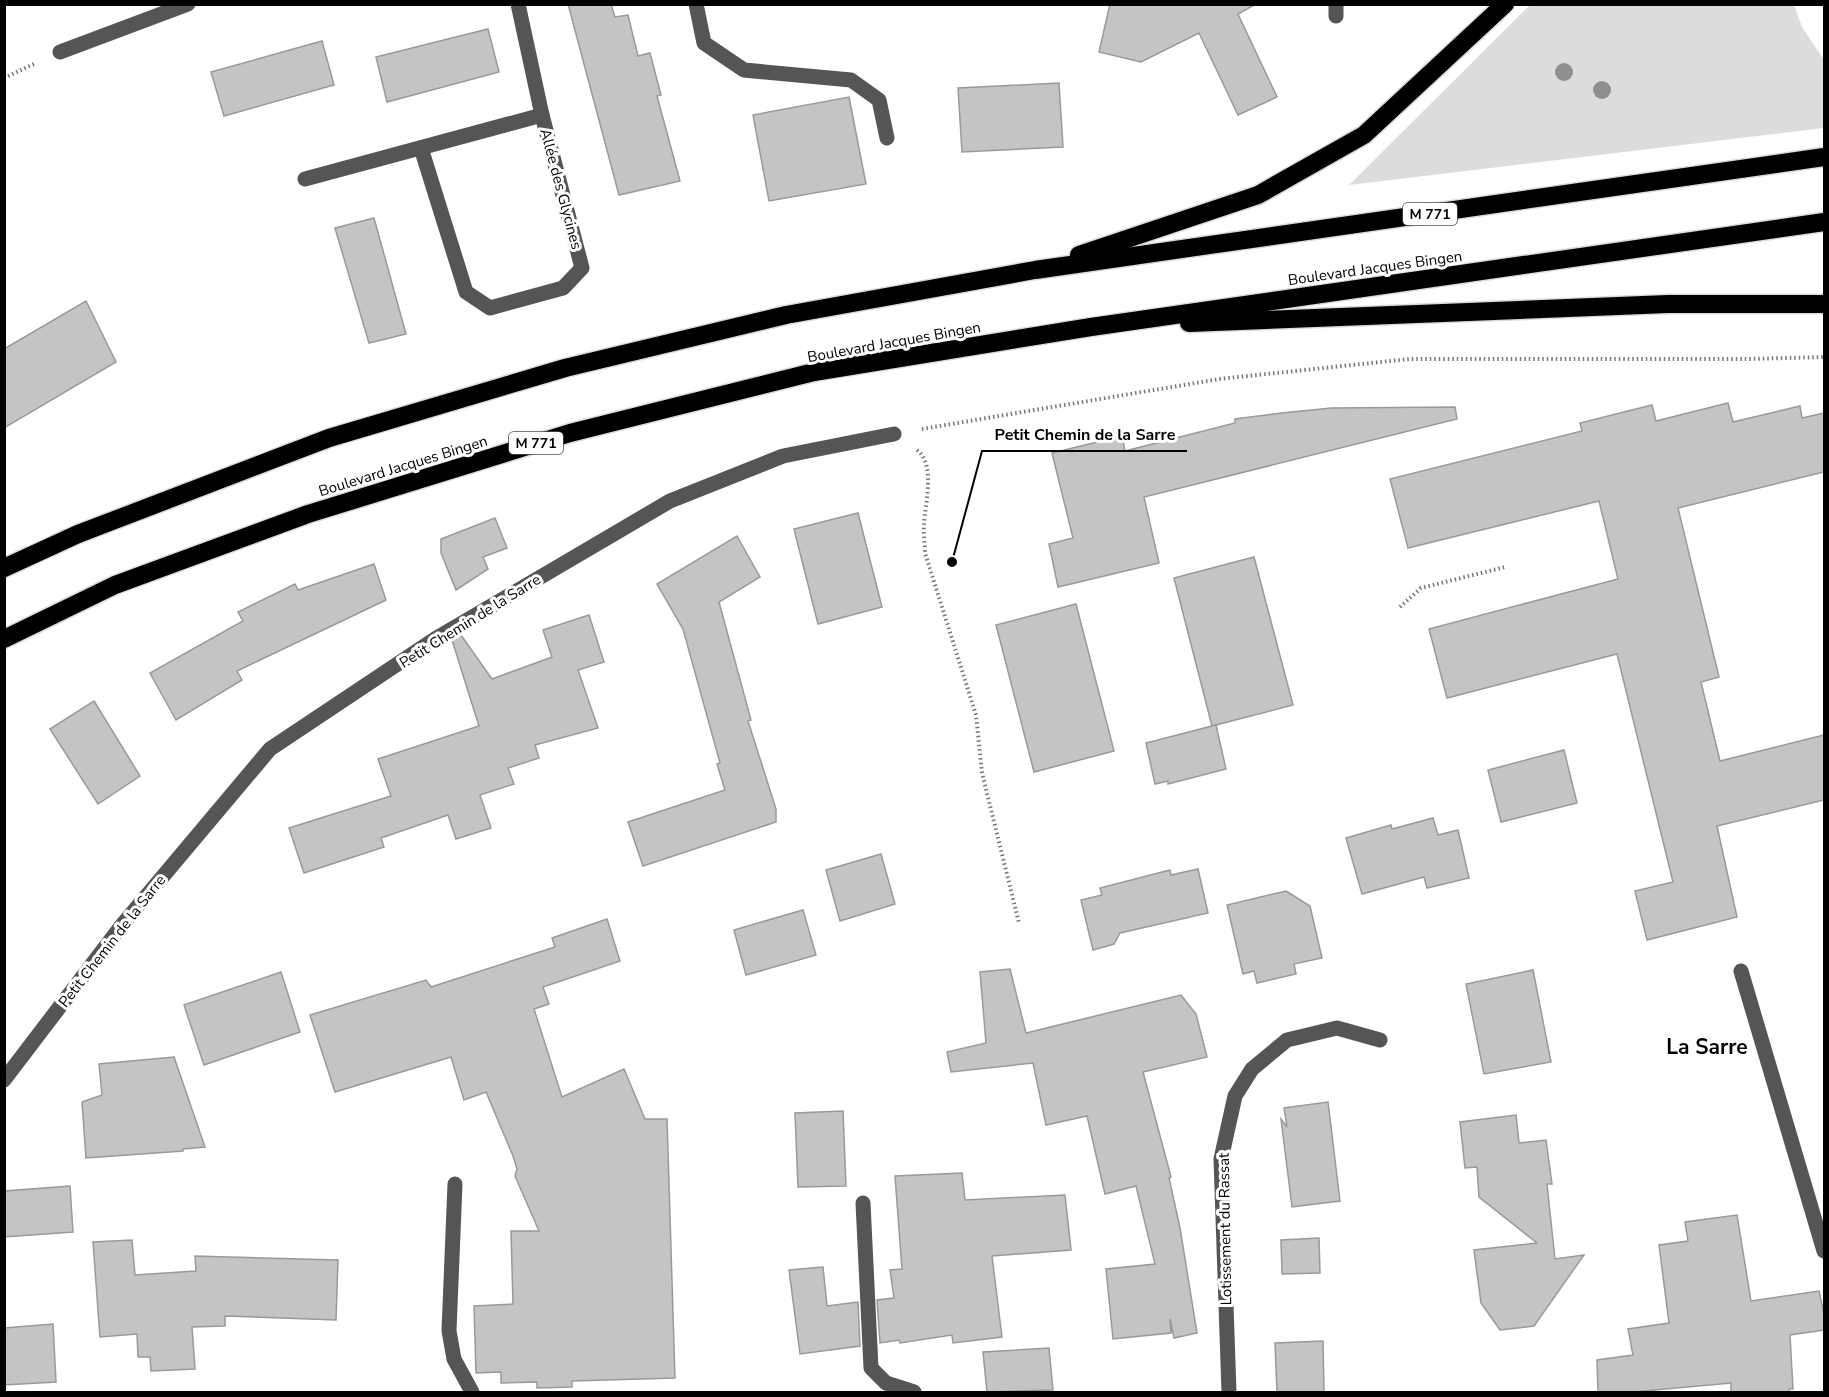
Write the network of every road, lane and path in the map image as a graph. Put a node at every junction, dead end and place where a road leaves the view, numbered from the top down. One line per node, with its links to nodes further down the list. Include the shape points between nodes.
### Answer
1 (188, 4): 5 (street)
2 (518, 4): 6 (street, Allée des Glycines)
3 (696, 4): 7 (street, via 704,43 744,70 851,80 879,100)
4 (1505, 4): 12 (highway, via 1364,135 1287,179 1258,195)
5 (60, 52)
6 (542, 115): 8 (street, Allée des Glycines); 8 (street, Allée des Glycines, via 582,268 563,288 490,308 466,292)
7 (887, 138)
8 (421, 148): 10 (street, Allée des Glycines)
9 (1824, 158): 12 (highway, M 771)
10 (305, 178)
11 (1824, 222): 14 (highway, Boulevard Jacques Bingen / M 771)
12 (1035, 270): 18 (highway, M 771, via 786,315 565,368 329,438 78,534)
13 (1824, 304): 14 (highway, via 1668,304)
14 (1091, 327): 20 (highway, Boulevard Jacques Bingen / M 771, via 814,372 570,433 308,514 115,585)
15 (1824, 357): 16 (path, via 1409,359 1219,379)
16 (894, 434): 21 (path, via 921,453 929,481 925,553 976,716 982,773); 24 (street, Petit Chemin de la Sarre, via 783,456 670,501 435,639 270,749 122,925)
17 (1505, 567): 19 (path, via 1420,588)
18 (4, 568)
19 (1400, 607)
20 (10, 637)
21 (1019, 923)
22 (1741, 971): 27 (street)
23 (1380, 1040): 30 (street, Lotissement du Rassat, via 1337,1028 1287,1040 1252,1069 1234,1096 1221,1159)
24 (4, 1080)
25 (455, 1184): 28 (street, via 449,1331 454,1359)
26 (863, 1203): 29 (street, via 872,1368 886,1383)
27 (1824, 1251)
28 (472, 1392)
29 (914, 1392)
30 (1229, 1392)

